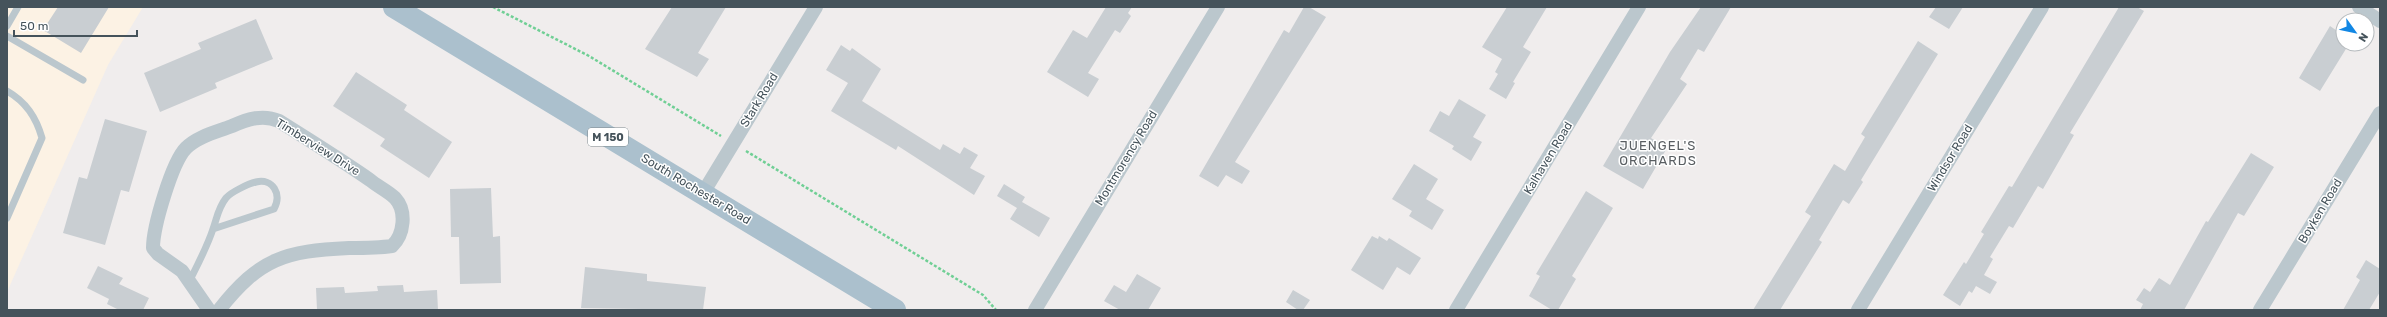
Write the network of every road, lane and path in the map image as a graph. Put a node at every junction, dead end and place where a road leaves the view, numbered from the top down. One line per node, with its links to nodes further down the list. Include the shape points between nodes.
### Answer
1 (18, 7): 10 (lane)
2 (394, 7): 16 (main road, South Rochester Road / M 150)
3 (493, 7): 15 (path, via 589,56)
4 (816, 7): 15 (street, Stark Road)
5 (1218, 7): 24 (street, Montmorency Road)
6 (1639, 7): 25 (street, Kalhaven Road)
7 (2042, 7): 26 (street, Windsor Road)
8 (2358, 7): 9 (street)
9 (2380, 21)
10 (7, 26)
11 (7, 36): 12 (lane)
12 (83, 80)
13 (8, 94): 17 (lane, via 19,98 33,115 42,138)
14 (2380, 113): 27 (street, Boyken Road)
15 (733, 143): 16 (street, Stark Road); 23 (path, via 983,295)
16 (703, 193): 22 (main road, South Rochester Road / M 150)
17 (7, 218)
18 (213, 230): 18 (lane, via 219,208 227,197 256,182 268,183 277,191 279,200 274,209); 19 (lane)
19 (190, 280): 20 (street, Timberview Drive); 21 (street, Timberview Drive, via 153,248 156,225 172,174 186,148 200,138 241,122 260,117 279,121 395,198 400,206 401,231 398,240 392,246 314,250 282,257 255,271)
20 (209, 310)
21 (219, 310)
22 (895, 310)
23 (996, 310)
24 (1035, 310)
25 (1456, 310)
26 (1858, 310)
27 (2260, 310)

